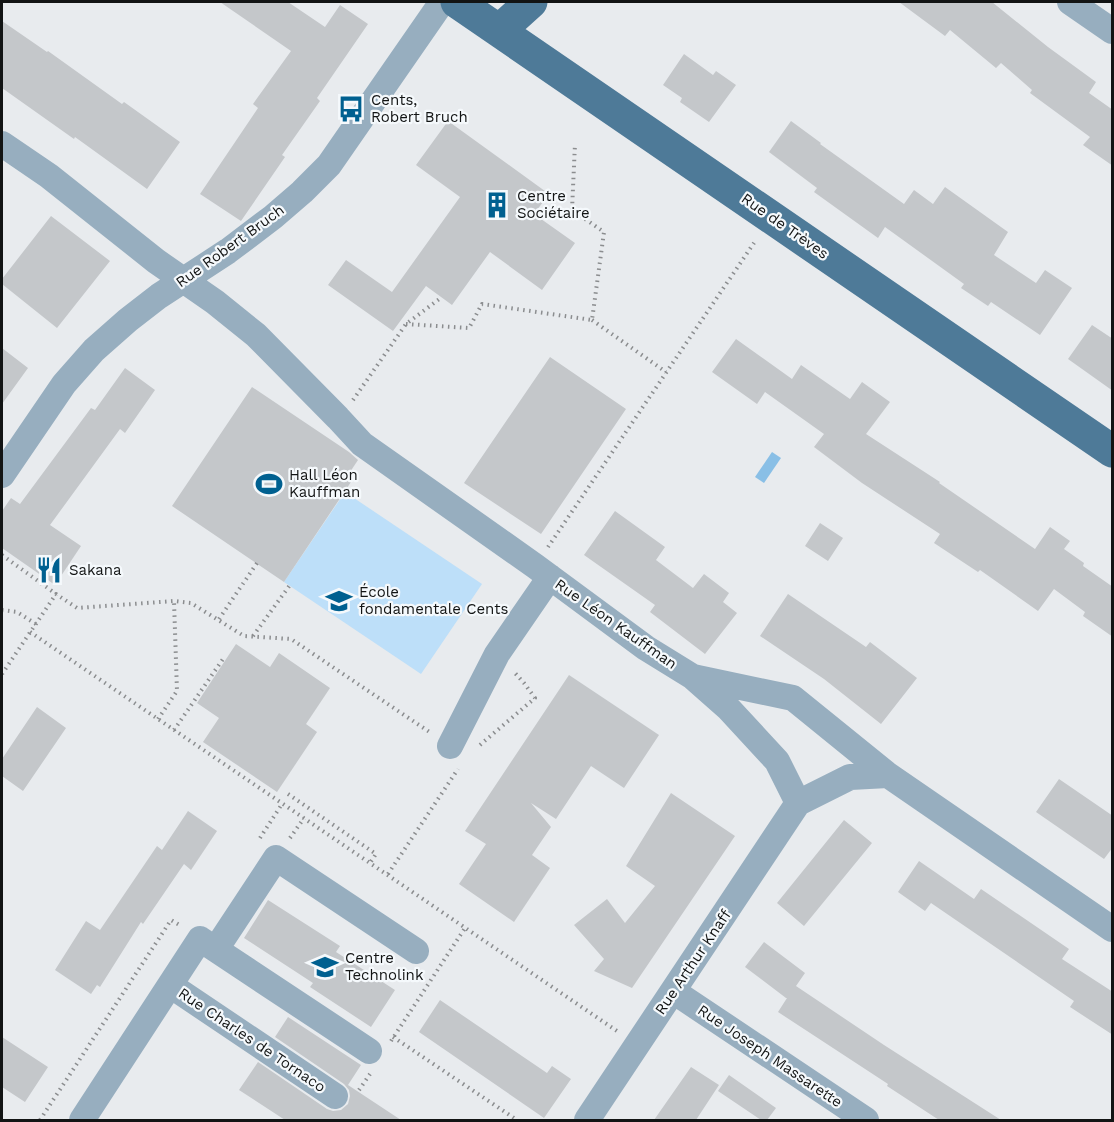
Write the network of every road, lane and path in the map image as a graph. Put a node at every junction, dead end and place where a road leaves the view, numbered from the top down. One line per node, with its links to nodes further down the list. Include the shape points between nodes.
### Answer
1 (442, 2): 10 (street, Rue Robert Bruch, via 329,165 273,217)
2 (457, 2): 5 (main road, Rue de Trèves)
3 (531, 2): 5 (main road)
4 (1070, 2): 6 (street)
5 (500, 30): 9 (main road, Rue de Trèves)
6 (1113, 31)
7 (2, 144): 10 (street, Rue Léon Kauffman)
8 (575, 144): 12 (path, via 572,210 604,232)
9 (771, 217): 14 (path); 16 (main road, Rue de Trèves)
10 (184, 280): 15 (street, Rue Léon Kauffman, via 256,335); 17 (street, Rue Robert Bruch, via 94,350 64,384)
11 (442, 297): 13 (path)
12 (592, 320): 13 (path, via 482,304 469,328); 14 (path)
13 (406, 324): 15 (path)
14 (666, 372): 20 (path)
15 (339, 418): 20 (street, Rue Léon Kauffman, via 362,444)
16 (1113, 451)
17 (2, 475)
18 (2, 555): 22 (path)
19 (257, 563): 25 (path)
20 (542, 571): 31 (street, Rue Léon Kauffman, via 646,648); 35 (street)
21 (290, 585): 28 (path)
22 (56, 594): 23 (path, via 77,608); 26 (path)
23 (174, 601): 25 (path, via 191,603); 33 (path, via 177,691)
24 (2, 610): 26 (path, via 17,612)
25 (219, 619): 28 (path, via 244,636)
26 (36, 624): 27 (path)
27 (30, 632): 30 (path); 33 (path)
28 (253, 637): 35 (path, via 291,639)
29 (223, 659): 34 (path)
30 (2, 674)
31 (693, 677): 37 (street, Rue Léon Kauffman, via 793,698); 40 (street, via 777,760)
32 (524, 683): 36 (path, via 535,698)
33 (158, 719): 34 (path)
34 (174, 730): 41 (path)
35 (450, 746)
36 (475, 749)
37 (888, 775): 40 (street, Rue Arthur Knaff, via 850,777); 44 (street, Rue Léon Kauffman)
38 (444, 789): 42 (path)
39 (288, 794): 41 (path, via 376,854)
40 (798, 803): 48 (street, Rue Arthur Knaff)
41 (370, 863): 42 (path)
42 (388, 874): 43 (path)
43 (465, 928): 49 (path); 51 (path, via 625,1037 619,1046)
44 (1113, 929)
45 (201, 940): 46 (street, Rue Charles de Tornaco, via 276,858); 47 (street, Rue Charles de Tornaco); 50 (street); 53 (path, via 171,920)
46 (416, 951)
47 (170, 985): 52 (street, Rue Charles de Tornaco); 54 (street, Rue Charles de Tornaco)
48 (673, 991): 51 (street, Rue Arthur Knaff); 57 (street, Rue Joseph Massarette)
49 (393, 1037): 50 (path, via 380,1058); 55 (path)
50 (369, 1051)
51 (631, 1055): 56 (street, Rue Arthur Knaff)
52 (334, 1096)
53 (40, 1120)
54 (82, 1120)
55 (517, 1120)
56 (587, 1120)
57 (866, 1120)

